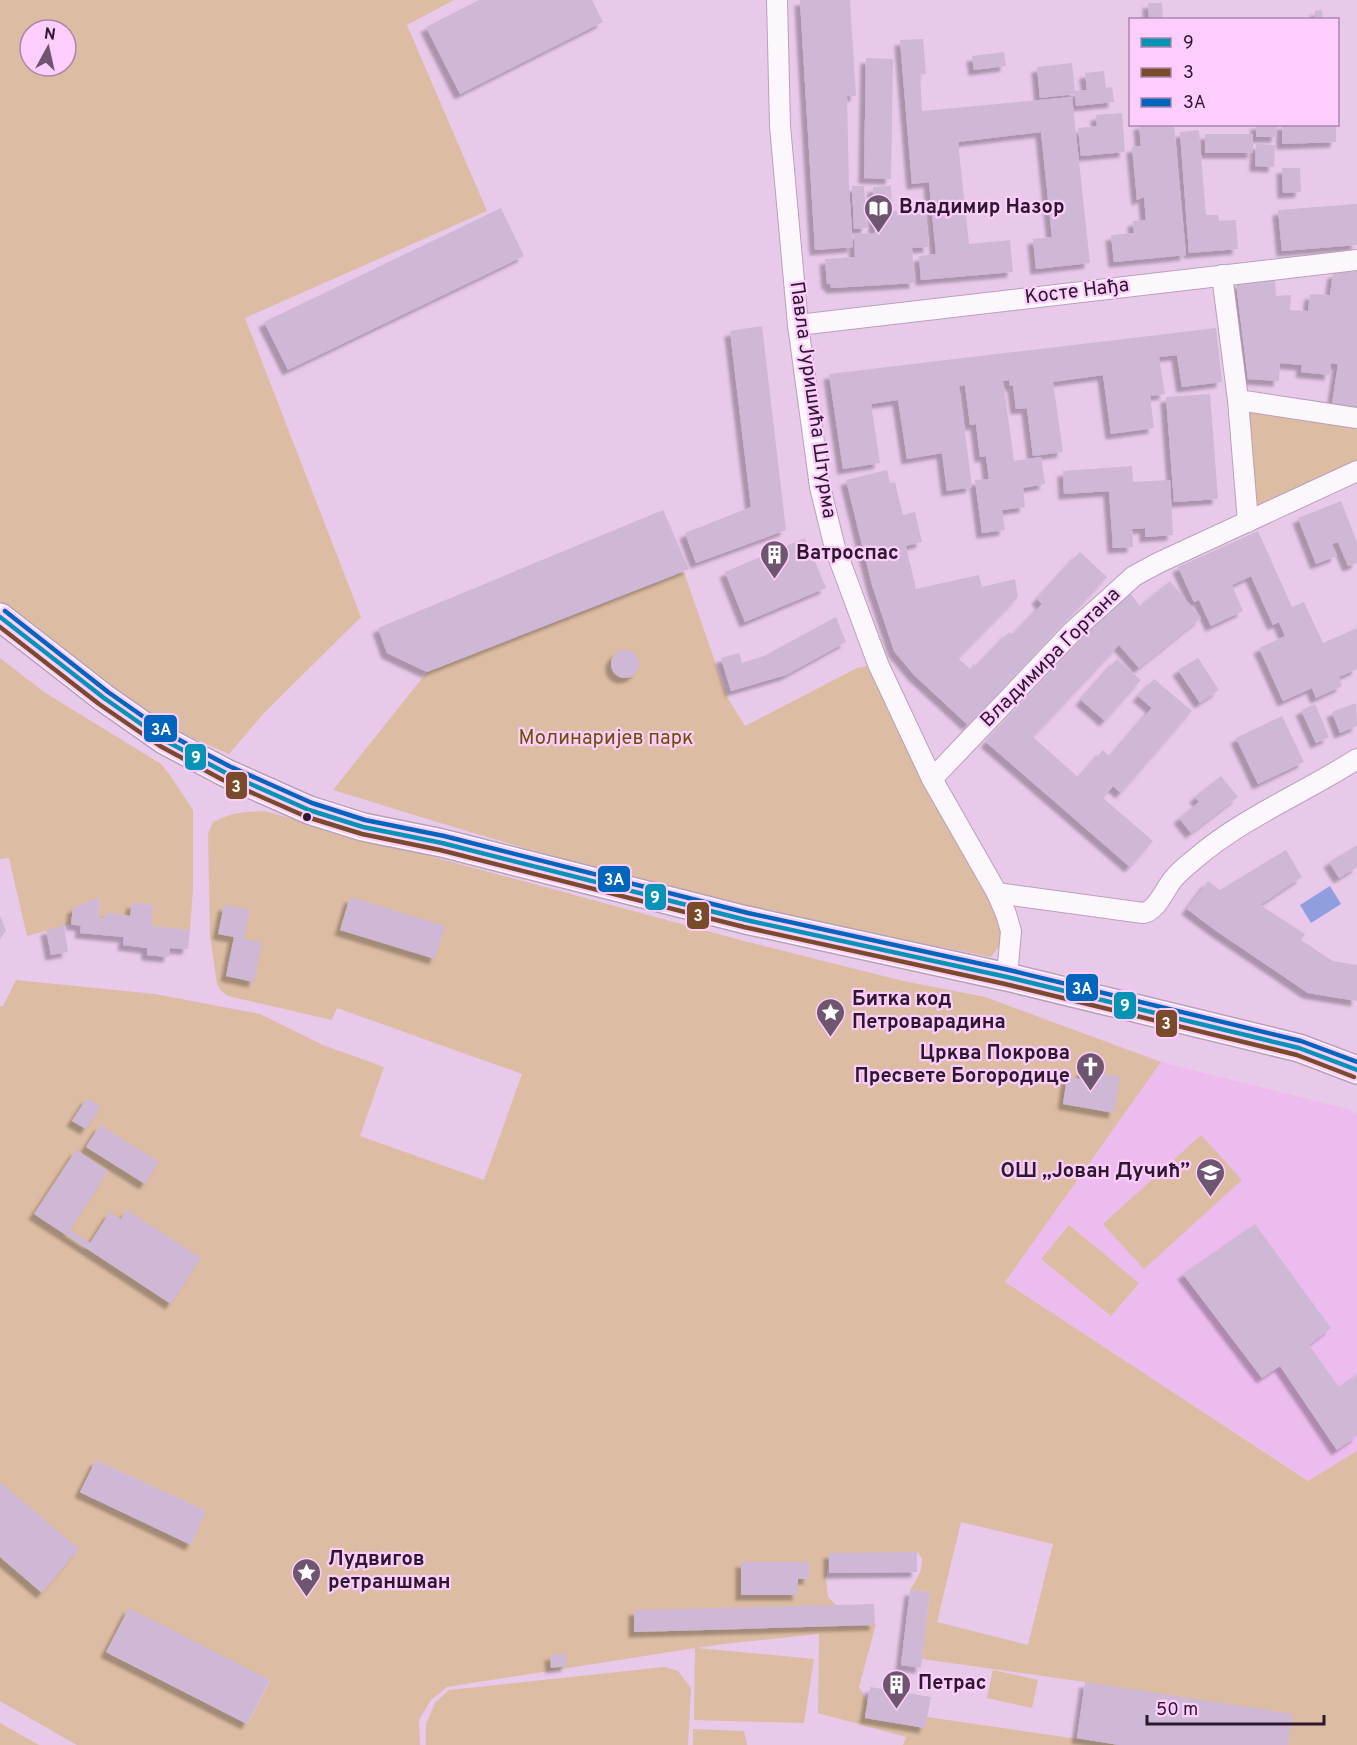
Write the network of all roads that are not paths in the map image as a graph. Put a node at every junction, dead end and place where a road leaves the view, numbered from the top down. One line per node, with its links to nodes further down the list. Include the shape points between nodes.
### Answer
1 (777, 0): 4 (street, Павла Јуришића Штурма, via 780,126)
2 (1357, 260): 3 (street, Косте Нађа)
3 (1222, 275): 4 (street, Косте Нађа); 5 (street)
4 (798, 325): 11 (street, Павла Јуришића Штурма, via 820,487 835,548 878,664)
5 (1238, 400): 6 (street); 8 (street)
6 (1357, 418)
7 (1357, 471): 8 (street, Владимира Гортана)
8 (1248, 522): 11 (street, Владимира Гортана, via 1134,576 1073,631)
9 (0, 617): 13 (main road, via 164,740 309,810 363,827 746,920)
10 (1357, 759): 12 (street, via 1215,843 1174,878 1148,913)
11 (932, 779): 12 (street, Павла Јуришића Штурма)
12 (997, 892): 13 (street, Павла Јуришића Штурма, via 1011,931)
13 (1007, 977): 14 (main road, via 1299,1048)
14 (1357, 1070)

